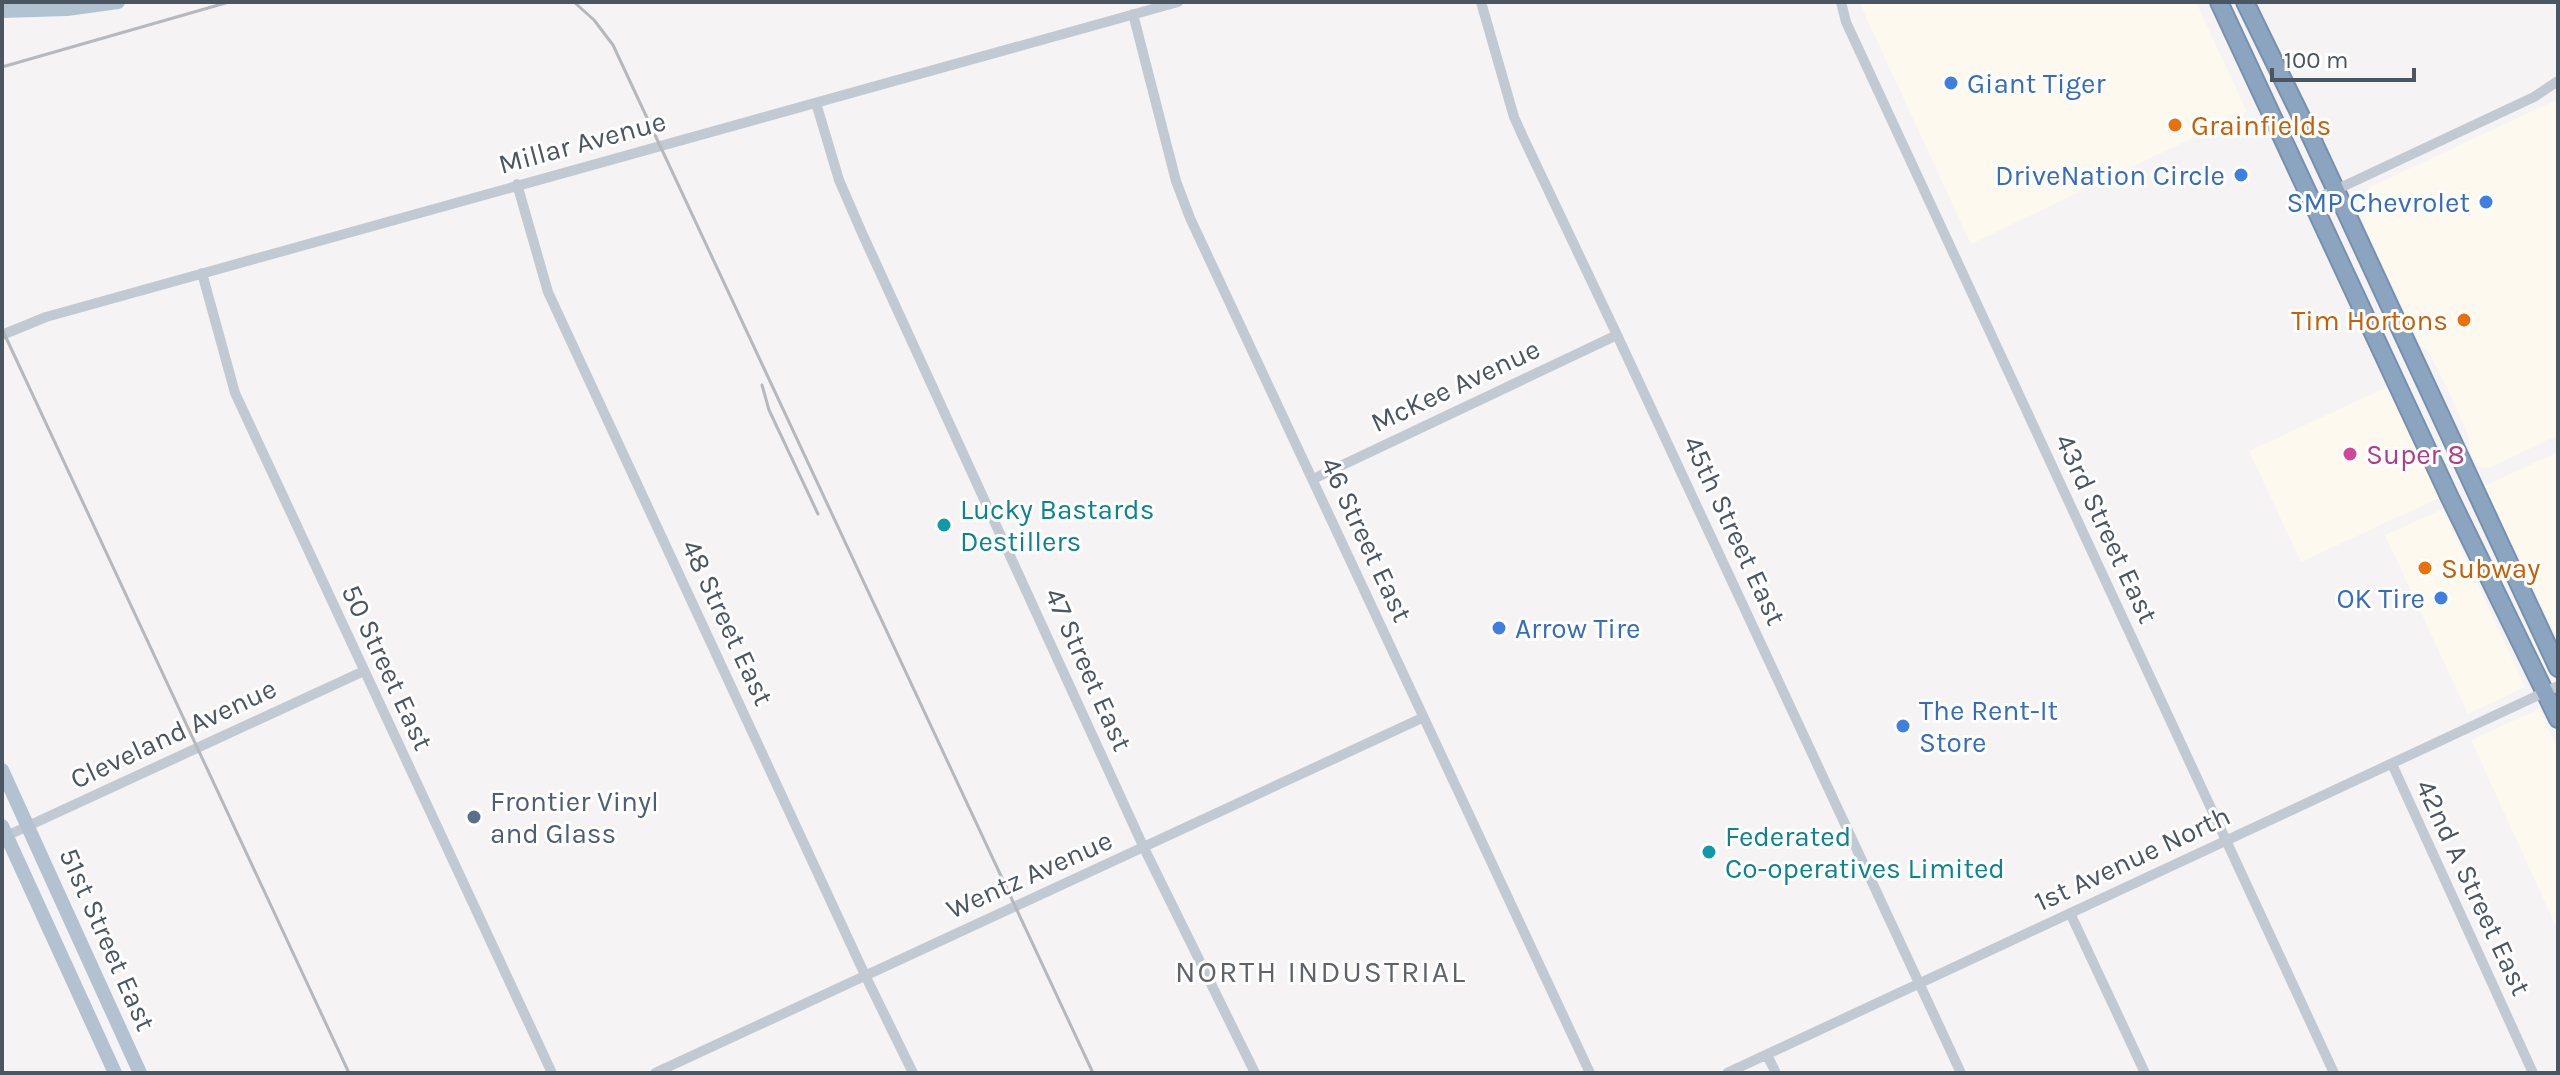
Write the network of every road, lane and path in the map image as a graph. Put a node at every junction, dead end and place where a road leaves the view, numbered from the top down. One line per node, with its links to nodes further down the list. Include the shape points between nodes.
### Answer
1 (118, 2): 7 (main road)
2 (1178, 2): 8 (street, Millar Avenue)
3 (1481, 2): 16 (street, 45th Street East, via 1514,117)
4 (1841, 2): 27 (street, 43rd Street East)
5 (2219, 2): 13 (highway)
6 (2245, 2): 12 (highway)
7 (2, 11)
8 (1133, 14): 10 (street, Millar Avenue); 17 (street, 46 Street East, via 1183,200)
9 (2558, 81): 12 (street)
10 (816, 103): 11 (street, Millar Avenue); 28 (street, 47 Street East, via 839,180 862,233)
11 (517, 184): 14 (street, Millar Avenue); 30 (street, 48 Street East, via 550,297)
12 (2335, 191): 13 (street); 18 (highway)
13 (2312, 201): 20 (highway, via 2450,498)
14 (202, 273): 15 (street, Millar Avenue, via 46,317); 19 (street, 50 Street East, via 235,393)
15 (2, 335)
16 (1617, 335): 17 (street, McKee Avenue); 31 (street, 45th Street East)
17 (1313, 479): 21 (street, 46 Street East)
18 (2558, 668)
19 (364, 671): 25 (street, Cleveland Avenue); 35 (street, 50 Street East)
20 (2551, 689): 22 (highway); 23 (street, 1st Avenue North)
21 (1422, 718): 28 (street, Wentz Avenue); 39 (street, 46 Street East)
22 (2558, 719)
23 (2392, 764): 27 (street, 1st Avenue North); 45 (street, 42nd A Street East)
24 (2, 770): 25 (main road, 51st Street East)
25 (28, 826): 26 (street, Cleveland Avenue); 34 (main road, 51st Street East)
26 (4, 833): 33 (main road, 51st Street East)
27 (2226, 841): 29 (street, 1st Avenue North); 44 (street, 43rd Street East)
28 (1144, 848): 30 (street, Wentz Avenue); 38 (street, 47 Street East)
29 (2070, 913): 31 (street, 1st Avenue North); 43 (street)
30 (865, 975): 36 (street, Wentz Avenue); 37 (street, 48 Street East)
31 (1919, 984): 32 (street, 1st Avenue North); 42 (street, 45th Street East)
32 (1767, 1055): 40 (street, 1st Avenue North); 41 (street)
33 (115, 1073)
34 (140, 1073)
35 (552, 1073)
36 (655, 1073)
37 (913, 1073)
38 (1255, 1073)
39 (1590, 1073)
40 (1727, 1073)
41 (1776, 1073)
42 (1961, 1073)
43 (2145, 1073)
44 (2334, 1073)
45 (2533, 1073)

